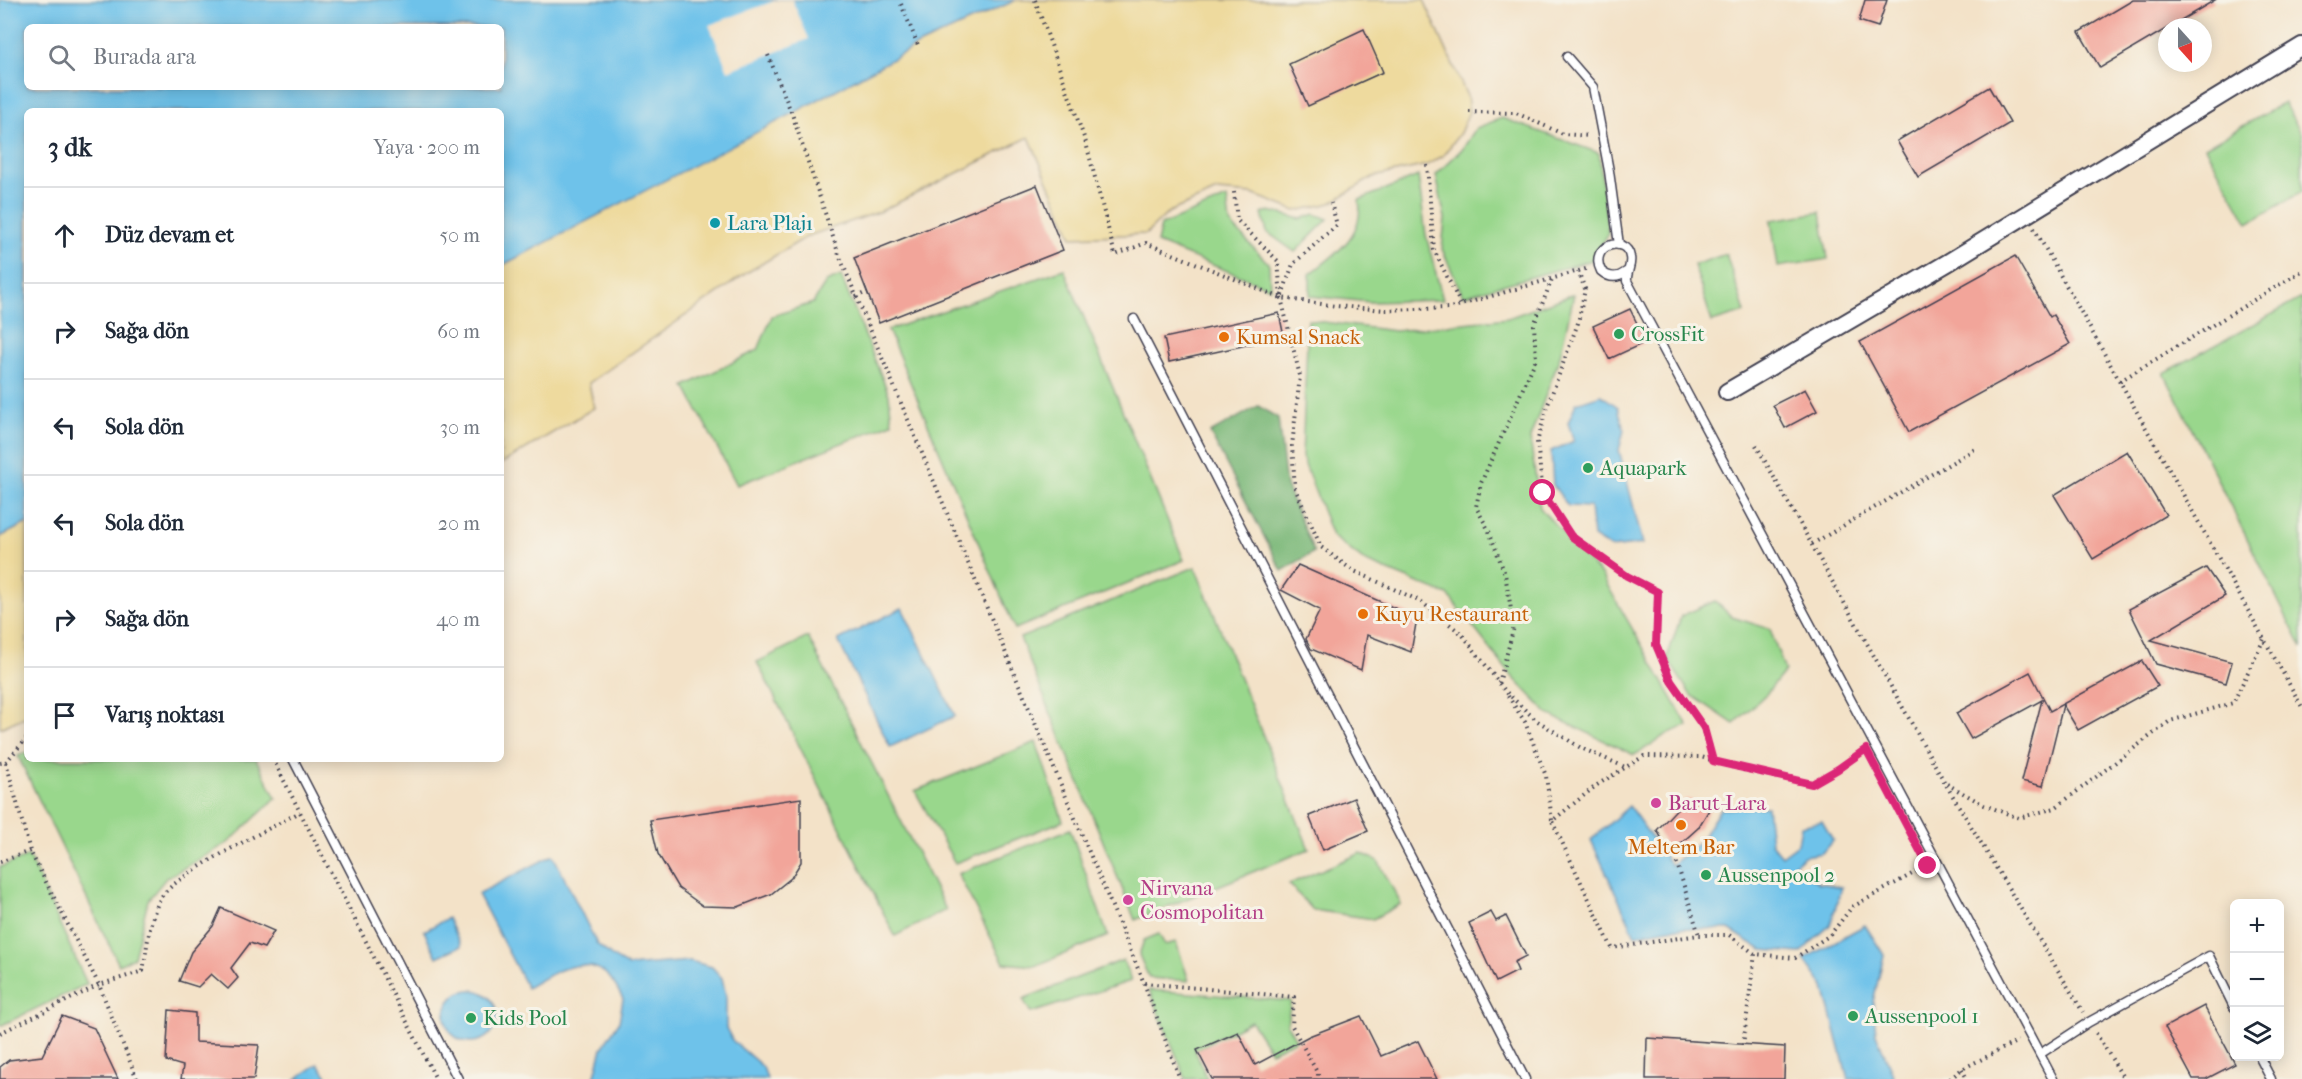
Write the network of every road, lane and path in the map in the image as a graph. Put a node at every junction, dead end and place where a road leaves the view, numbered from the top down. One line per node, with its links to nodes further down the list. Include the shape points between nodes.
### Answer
1 (1035, 0): 21 (path, via 1086,143 1115,255 1146,243)
2 (901, 4): 3 (path)
3 (918, 45)
4 (2302, 46): 12 (street)
5 (768, 55): 20 (path)
6 (1566, 57): 8 (lane, via 1593,87)
7 (1469, 112): 8 (path, via 1516,113 1563,134)
8 (1603, 137): 13 (lane)
9 (1427, 165): 22 (path, via 1434,250)
10 (1234, 192): 21 (path, via 1237,220 1278,261)
11 (1331, 203): 21 (path, via 1337,225 1293,264)
12 (2026, 214): 24 (path); 25 (street)
13 (1618, 245): 14 (lane, via 1603,249); 17 (lane, via 1630,256)
14 (1598, 265): 15 (path); 17 (lane, via 1610,277)
15 (1578, 271): 18 (path); 34 (path, via 1585,289 1578,323 1537,442 1543,493 1571,536 1627,576 1658,592 1656,645 1671,681 1704,728)
16 (2302, 271): 24 (path)
17 (1626, 272): 54 (lane, via 1627,281)
18 (1552, 279): 22 (path); 30 (path, via 1534,325 1536,359 1481,483 1476,507 1490,531 1505,574 1514,627)
19 (867, 292): 20 (path)
20 (856, 297): 49 (path)
21 (1281, 298): 22 (path, via 1385,310); 30 (path, via 1300,376 1292,446 1295,488 1322,547 1352,570 1420,601 1462,634)
22 (1461, 305)
23 (1134, 319): 64 (lane)
24 (2120, 381): 29 (path)
25 (1727, 392)
26 (1756, 445): 28 (path)
27 (1975, 449): 28 (path)
28 (1812, 544): 40 (path)
29 (2264, 639): 31 (path); 40 (path, via 2233,703 2170,721 2055,808 2019,818 1984,805)
30 (1498, 681): 39 (path, via 1536,720 1581,748); 42 (path, via 1525,722 1546,776)
31 (2302, 707)
32 (24, 741): 35 (path)
33 (1871, 759): 34 (path, via 1866,749 1812,784)
34 (1713, 761): 39 (path, via 1701,757 1644,756)
35 (6, 762): 38 (path); 43 (path)
36 (275, 762): 41 (path)
37 (295, 762): 61 (lane)
38 (0, 763)
39 (1626, 768): 42 (path, via 1597,785)
40 (1945, 783): 52 (path)
41 (300, 812): 50 (path, via 190,872 160,898 143,971); 60 (path)
42 (1552, 821): 47 (path, via 1612,948)
43 (30, 851): 46 (path); 50 (path)
44 (1675, 856): 47 (path)
45 (1923, 856): 48 (path, via 1928,866 1852,907 1830,935 1795,958)
46 (0, 862)
47 (1699, 935): 48 (path, via 1729,935)
48 (1755, 954): 55 (path)
49 (1144, 983): 62 (path); 63 (path, via 1294,997 1292,1026)
50 (99, 986): 53 (path); 59 (path)
51 (2230, 997): 52 (lane, via 2209,956)
52 (2089, 1022): 56 (lane); 68 (path)
53 (0, 1033)
54 (2029, 1035): 56 (lane); 58 (path)
55 (1743, 1045)
56 (2040, 1054): 67 (lane)
57 (2262, 1061): 69 (lane)
58 (1962, 1069): 65 (path); 66 (path)
59 (136, 1079)
60 (436, 1079)
61 (458, 1079)
62 (1180, 1079)
63 (1318, 1079)
64 (1525, 1079)
65 (1950, 1079)
66 (1967, 1079)
67 (2053, 1079)
68 (2124, 1079)
69 (2271, 1079)

